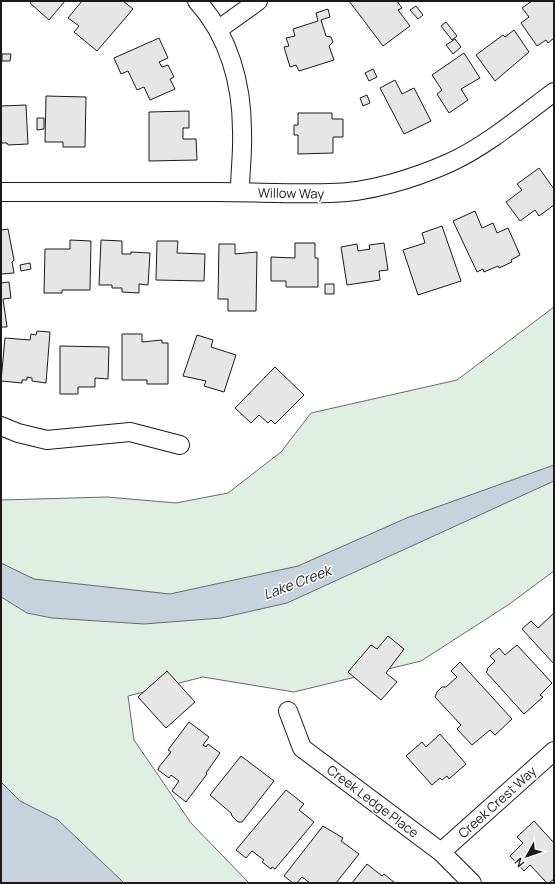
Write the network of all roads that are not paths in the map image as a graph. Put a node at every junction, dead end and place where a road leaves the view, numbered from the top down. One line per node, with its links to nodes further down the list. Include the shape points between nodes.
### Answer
1 (197, 1): 3 (street)
2 (258, 1): 3 (street)
3 (219, 30): 6 (street, via 237,78 240,96)
4 (554, 92): 6 (street, Willow Way, via 480,147 416,176 331,194)
5 (1, 192): 6 (street, Willow Way)
6 (240, 192)
7 (1, 426): 8 (street, via 48,440 130,432)
8 (180, 445)
9 (288, 711): 11 (street, Creek Ledge Place, via 302,748)
10 (554, 751): 11 (street, Creek Crest Way)
11 (441, 852): 12 (street, Creek Ledge Place)
12 (472, 883)

